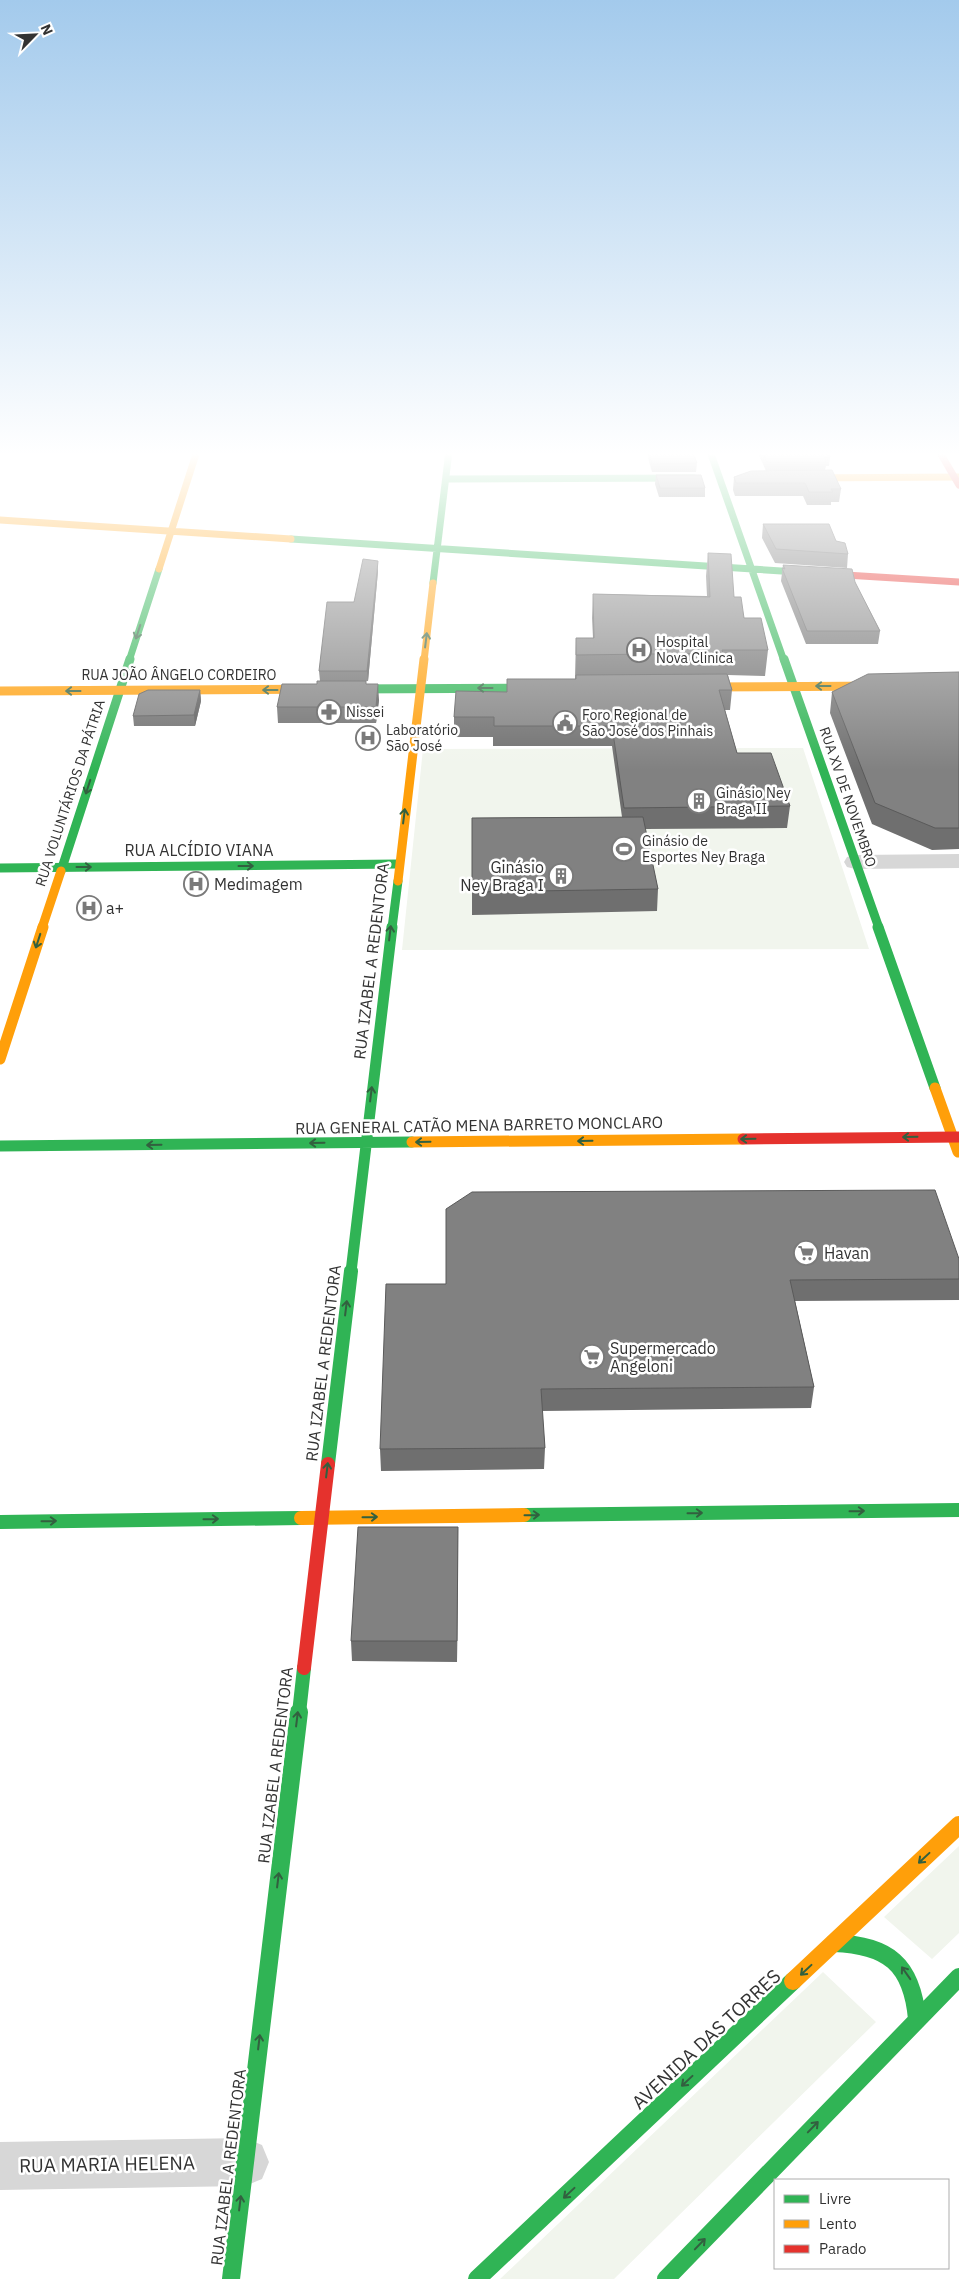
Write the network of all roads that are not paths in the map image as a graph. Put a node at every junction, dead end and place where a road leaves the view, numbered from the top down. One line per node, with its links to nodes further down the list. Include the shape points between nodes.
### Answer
1 (162, 557): 12 (street, RUA VOLUNTÁRIOS DA PÁTRIA, one-way to 12)
2 (436, 557): 10 (street, RUA IZABEL A REDENTORA, one-way to 2)
3 (577, 557): 5 (street)
4 (747, 557): 5 (street, RUA XV DE NOVEMBRO)
5 (751, 569): 6 (street); 8 (street, RUA XV DE NOVEMBRO)
6 (959, 582)
7 (959, 685): 8 (street, one-way to 8)
8 (793, 686): 9 (street); 15 (street, RUA XV DE NOVEMBRO)
9 (678, 687)
10 (420, 688): 11 (street, RUA JOÃO ÂNGELO CORDEIRO, one-way to 10); 12 (street, RUA JOÃO ÂNGELO CORDEIRO, one-way to 12); 16 (street, RUA IZABEL A REDENTORA, one-way to 10)
11 (552, 688)
12 (119, 690): 13 (street, RUA JOÃO ÂNGELO CORDEIRO, one-way to 13); 17 (street, RUA VOLUNTÁRIOS DA PÁTRIA, one-way to 17)
13 (0, 692)
14 (959, 861): 15 (street)
15 (855, 862): 20 (street, RUA XV DE NOVEMBRO)
16 (398, 864): 17 (street, RUA ALCÍDIO VIANA, one-way to 16); 21 (street, RUA IZABEL A REDENTORA, one-way to 16)
17 (62, 867): 18 (street, RUA ALCÍDIO VIANA); 19 (street, RUA VOLUNTÁRIOS DA PÁTRIA, one-way to 19)
18 (0, 868)
19 (0, 1059)
20 (956, 1137): 21 (street, RUA GENERAL CATÃO MENA BARRETO MONCLARO, one-way to 21); 23 (street, RUA XV DE NOVEMBRO)
21 (365, 1143): 22 (street, RUA GENERAL CATÃO MENA BARRETO MONCLARO, one-way to 22); 25 (street, RUA IZABEL A REDENTORA, one-way to 21)
22 (0, 1146)
23 (959, 1154)
24 (959, 1510): 25 (street, one-way to 24)
25 (321, 1518): 26 (street, one-way to 25); 31 (street, RUA IZABEL A REDENTORA, one-way to 25)
26 (0, 1522)
27 (959, 1825): 28 (street, AVENIDA DAS TORRES, one-way to 28)
28 (834, 1943): 30 (street, one-way to 28, via 914,1988 907,1973 895,1960 866,1944); 36 (street, AVENIDA DAS TORRES, one-way to 36)
29 (959, 1977): 30 (street)
30 (917, 2019): 37 (street, one-way to 30)
31 (245, 2162): 32 (street, RUA MARIA HELENA); 33 (street, RUA IZABEL A REDENTORA, one-way to 31)
32 (0, 2166)
33 (234, 2252): 34 (street, RUA IZABEL A REDENTORA); 35 (street)
34 (231, 2279)
35 (239, 2279)
36 (477, 2279)
37 (666, 2279)

